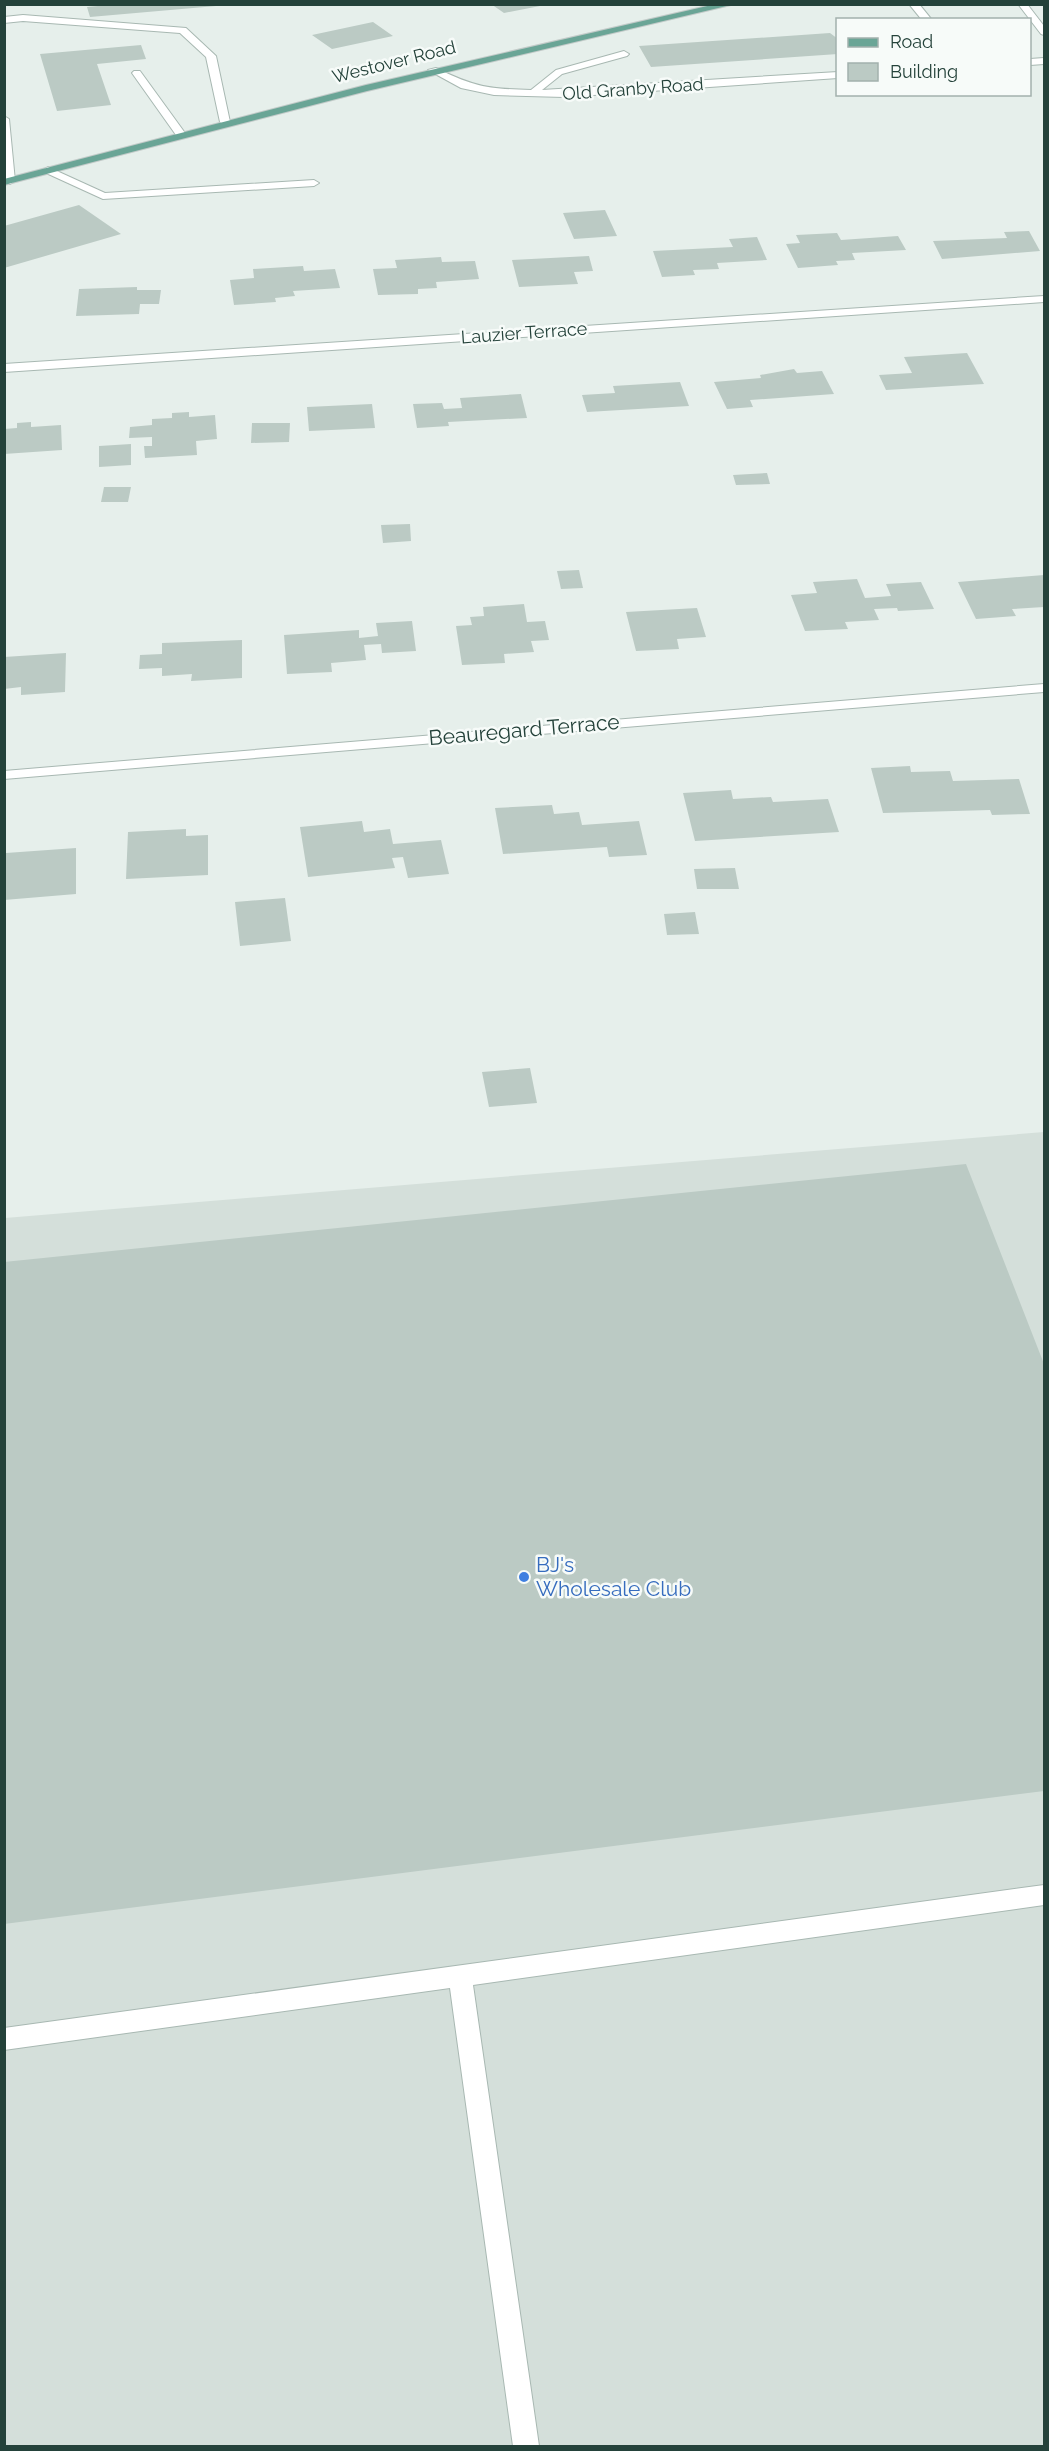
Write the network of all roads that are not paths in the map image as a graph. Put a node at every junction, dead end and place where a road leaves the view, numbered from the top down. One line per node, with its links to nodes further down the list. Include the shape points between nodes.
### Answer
1 (731, 4): 8 (main road, Westover Road)
2 (913, 4): 4 (street)
3 (1022, 4): 6 (street)
4 (926, 18)
5 (4, 20): 13 (street, via 22,18 183,30 211,56)
6 (1042, 27)
7 (624, 54): 11 (street, via 559,72)
8 (433, 70): 11 (street, Old Granby Road, via 464,86); 13 (main road, Westover Road)
9 (137, 73): 14 (street)
10 (836, 75): 11 (street, Old Granby Road)
11 (533, 93)
12 (4, 119): 16 (street)
13 (225, 122): 14 (main road, Westover Road)
14 (180, 133): 15 (main road, Westover Road)
15 (48, 170): 16 (main road, Westover Road); 17 (street, via 103,196)
16 (7, 182)
17 (314, 183)
18 (1044, 299): 19 (street, Lauzier Terrace)
19 (4, 368)
20 (1044, 688): 21 (street, Beauregard Terrace)
21 (4, 775)
22 (1044, 1895): 23 (street)
23 (460, 1976): 24 (street); 25 (street)
24 (4, 2039)
25 (526, 2446)

